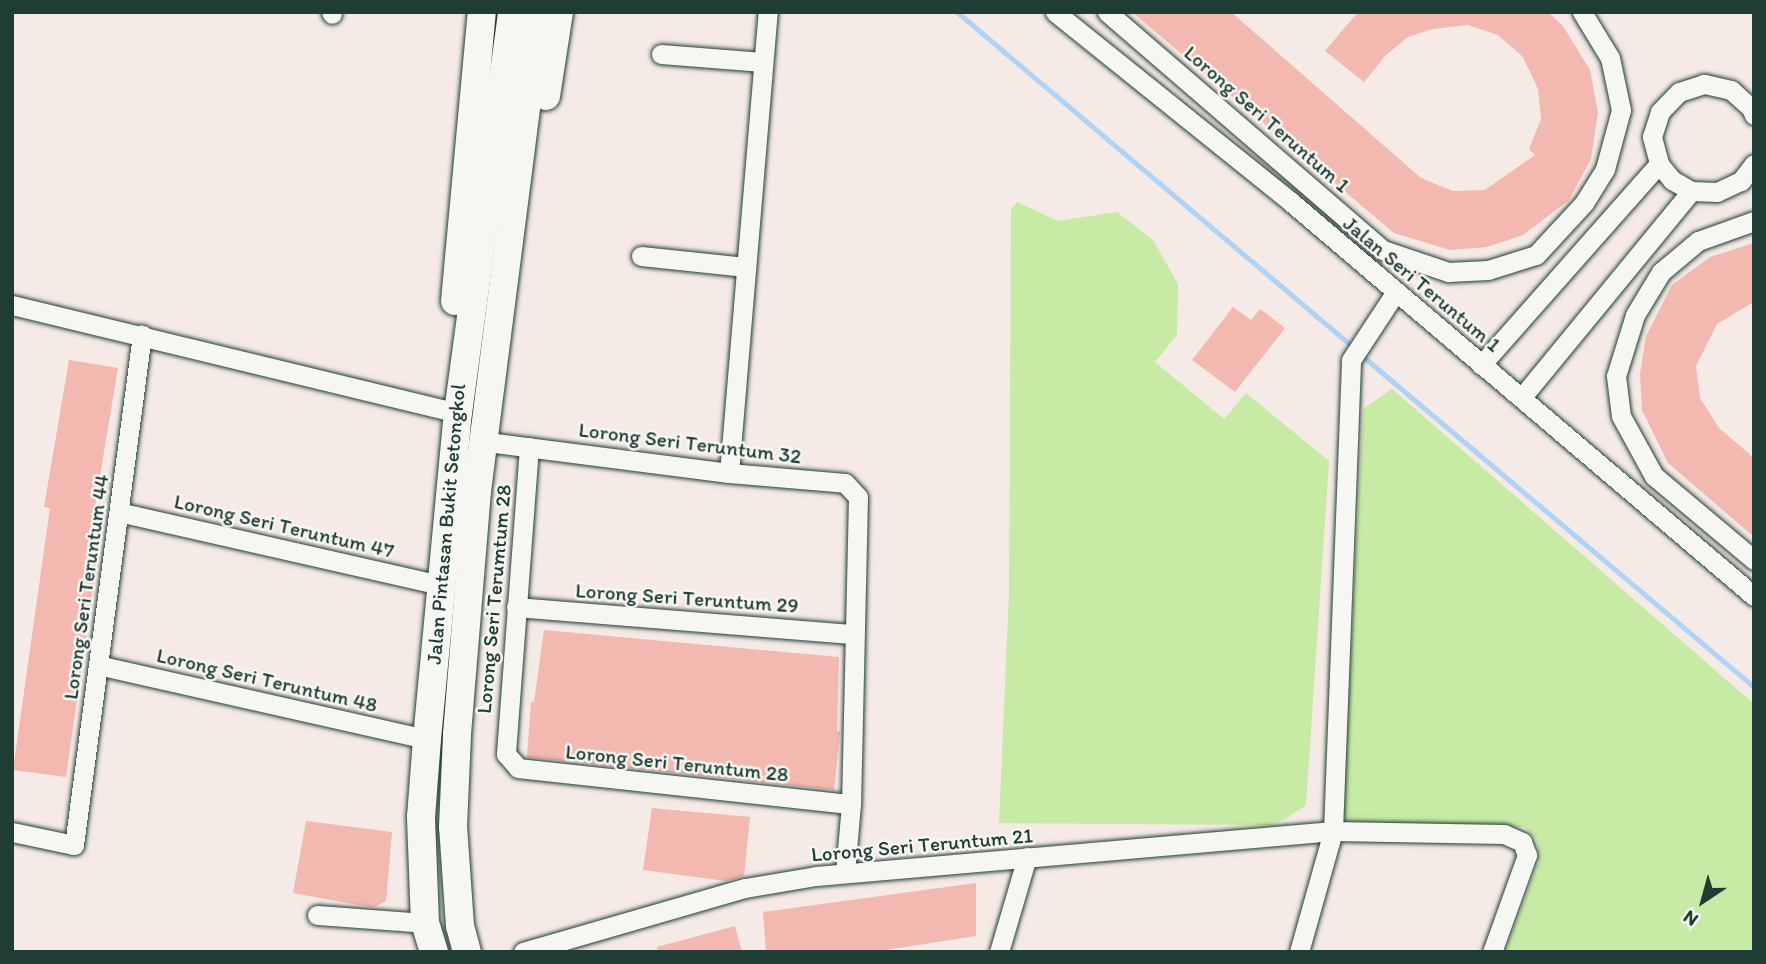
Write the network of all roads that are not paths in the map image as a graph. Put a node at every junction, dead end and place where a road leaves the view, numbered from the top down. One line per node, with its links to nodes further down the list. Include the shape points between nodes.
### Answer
1 (482, 12): 25 (main road, Jalan Pintasan Bukit Setongkol, via 454,315 454,354)
2 (559, 12): 28 (main road, Jalan Pintasan Bukit Setongkol)
3 (768, 12): 9 (street)
4 (1055, 12): 19 (street, Jalan Seri Teruntum 1, via 1291,202)
5 (1107, 12): 15 (street, Lorong Seri Teruntum 1, via 1383,250 1448,272 1488,270)
6 (1582, 12): 15 (street, via 1610,58 1621,110 1605,169 1584,202)
7 (523, 23): 25 (main road); 31 (main road, Jalan Pintasan Bukit Setongkol)
8 (661, 54): 9 (street)
9 (763, 62): 17 (street)
10 (1754, 115): 11 (street, via 1731,90 1704,84 1679,92 1660,111 1656,124 1652,138)
11 (1658, 164): 13 (street, via 1672,180); 18 (street)
12 (1754, 164): 13 (street, via 1741,181 1717,192)
13 (1691, 191): 20 (street)
14 (1754, 222): 22 (street, via 1698,242 1661,272)
15 (1536, 255): 18 (street)
16 (640, 256): 17 (street)
17 (745, 267): 30 (street)
18 (1559, 276): 24 (street)
19 (1395, 293): 24 (street, Jalan Seri Teruntum 1); 42 (street, via 1356,352)
20 (1608, 293): 22 (street); 26 (street)
21 (12, 305): 23 (street)
22 (1635, 315): 33 (street, via 1616,376 1621,416 1654,476)
23 (142, 335): 27 (street); 32 (street, Lorong Seri Teruntum 44)
24 (1481, 365): 26 (street, Jalan Seri Teruntum 1)
25 (463, 383): 27 (main road, Jalan Pintasan Bukit Setongkol)
26 (1522, 397): 35 (street, Jalan Seri Teruntum 1)
27 (458, 413): 34 (main road, Jalan Pintasan Bukit Setongkol)
28 (495, 443): 29 (street, Lorong Seri Teruntum 32); 31 (main road, Jalan Pintasan Bukit Setongkol)
29 (529, 447): 30 (street, Lorong Seri Teruntum 32); 36 (street, Lorong Seri Terumtum 28)
30 (729, 473): 37 (street, Lorong Seri Teruntum 32, via 845,483 858,497)
31 (477, 491): 49 (main road, Jalan Pintasan Bukit Setongkol, via 453,827 460,926)
32 (119, 512): 34 (street, Lorong Seri Teruntum 47); 38 (street, Lorong Seri Teruntum 44)
33 (1754, 560)
34 (440, 585): 39 (main road, Jalan Pintasan Bukit Setongkol)
35 (1754, 596)
36 (516, 607): 37 (street, Lorong Seri Teruntum 29); 40 (street, Lorong Seri Terumtum 28)
37 (854, 634): 41 (street)
38 (98, 665): 39 (street, Lorong Seri Teruntum 48); 43 (street, Lorong Seri Teruntum 44, via 74,845)
39 (426, 739): 47 (main road, Jalan Pintasan Bukit Setongkol, via 421,817)
40 (506, 754): 41 (street, Lorong Seri Teruntum 28, via 518,768)
41 (850, 804): 45 (street)
42 (1333, 831): 44 (street, Lorong Seri Teruntum 21); 52 (street); 53 (street, Lorong Seri Teruntum 21, via 1504,834 1522,842 1527,855)
43 (12, 832)
44 (1027, 857): 45 (street, Lorong Seri Teruntum 21); 51 (street)
45 (845, 873): 50 (street, Lorong Seri Teruntum 21, via 745,888)
46 (317, 915): 47 (street)
47 (425, 923): 48 (main road, Jalan Pintasan Bukit Setongkol)
48 (434, 952)
49 (467, 952)
50 (523, 952)
51 (999, 952)
52 (1299, 952)
53 (1492, 952)

